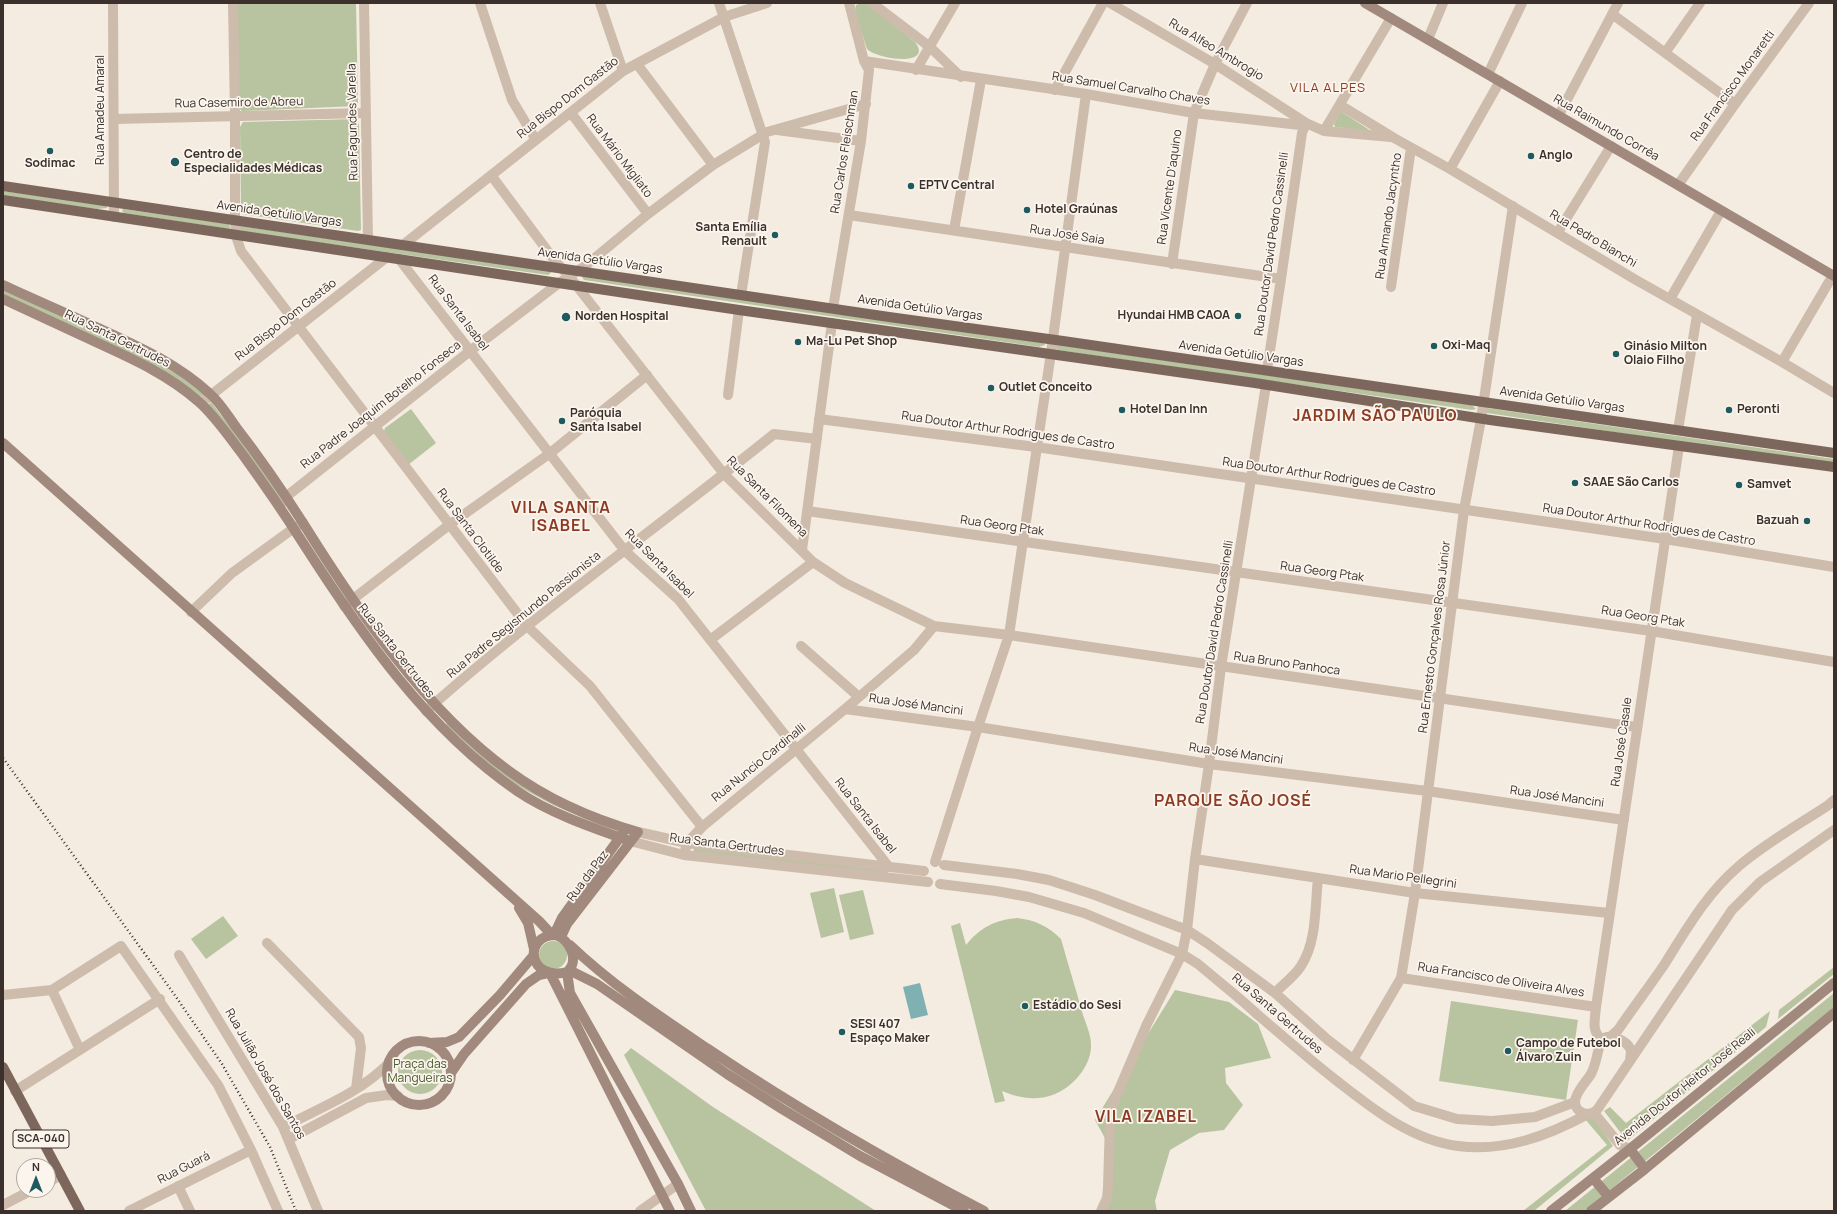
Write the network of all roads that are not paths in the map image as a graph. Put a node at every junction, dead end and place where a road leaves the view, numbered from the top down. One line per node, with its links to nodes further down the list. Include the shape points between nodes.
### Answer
1 (114, 3): 45 (street, Rua Amadeu Amaral)
2 (233, 3): 44 (street, Rua Santa Clotilde)
3 (364, 3): 40 (street, Rua Fagundes Varella)
4 (480, 3): 51 (street, via 512,100)
5 (600, 3): 30 (street)
6 (719, 3): 21 (street)
7 (767, 3): 21 (street, Rua Bispo Dom Gastão)
8 (848, 3): 26 (street, Rua Carlos Fleischman)
9 (872, 3): 24 (street)
10 (955, 3): 24 (street)
11 (1103, 3): 35 (street)
12 (1110, 3): 28 (street, Rua Alfeo Ambrogio)
13 (1247, 3): 28 (street)
14 (1366, 3): 22 (street, Rua Raimundo Corrêa)
15 (1443, 3): 23 (street)
16 (1522, 3): 31 (street)
17 (1618, 3): 20 (street)
18 (1700, 3): 25 (street)
19 (1809, 3): 38 (street, Rua Francisco Monaretti)
20 (1612, 14): 25 (street); 43 (street)
21 (724, 18): 27 (street, Rua Bispo Dom Gastão); 49 (street)
22 (1391, 18): 23 (street, Rua Raimundo Corrêa); 39 (street)
23 (1428, 39): 31 (street, Rua Raimundo Corrêa)
24 (930, 47): 29 (street); 32 (street)
25 (1665, 53): 38 (street)
26 (864, 61): 29 (street, Rua Samuel Carvalho Chaves); 37 (street, Rua Carlos Fleischman, via 869,70)
27 (637, 64): 30 (street, Rua Bispo Dom Gastão); 55 (street)
28 (1215, 64): 42 (street); 46 (street, Rua Alfeo Ambrogio)
29 (916, 70): 32 (street, Rua Samuel Carvalho Chaves)
30 (623, 71): 41 (street, Rua Bispo Dom Gastão)
31 (1488, 74): 34 (street, Rua Raimundo Corrêa)
32 (961, 77): 33 (street, Rua Samuel Carvalho Chaves)
33 (981, 80): 35 (street, Rua Samuel Carvalho Chaves); 68 (street)
34 (1500, 81): 43 (street, Rua Raimundo Corrêa); 56 (street)
35 (1055, 90): 36 (street, Rua Samuel Carvalho Chaves)
36 (1086, 94): 42 (street, Rua Samuel Carvalho Chaves); 73 (street)
37 (866, 104): 47 (street, Rua Padre Joaquim Botelho Fonseca); 52 (street, Rua Carlos Fleischman)
38 (1735, 104): 58 (street, Rua Francisco Monaretti)
39 (1340, 105): 48 (street); 50 (street, Rua Pedro Bianchi)
40 (365, 113): 44 (street, Rua Casemiro de Abreu); 71 (street, Rua Fagundes Varella)
41 (571, 113): 51 (street, Rua Bispo Dom Gastão); 64 (street, Rua Mário Migliato)
42 (1194, 113): 46 (street, Rua Samuel Carvalho Chaves, via 1300,125); 76 (street, Rua Vicente D'aquino)
43 (1559, 115): 53 (street, Rua Raimundo Corrêa)
44 (235, 116): 45 (street, Rua Casemiro de Abreu); 67 (street, Rua Santa Clotilde)
45 (114, 119): 61 (street, Rua Amadeu Amaral)
46 (1306, 123): 48 (street, Rua Samuel Carvalho Chaves); 79 (street, Rua Doutor David Pedro Cassinelli, via 1302,133)
47 (773, 130): 49 (street, Rua Padre Joaquim Botelho Fonseca); 52 (street)
48 (1324, 131): 50 (street, Rua Samuel Carvalho Chaves)
49 (762, 135): 55 (street, Rua Padre Joaquim Botelho Fonseca); 84 (street, via 765,142)
50 (1394, 138): 54 (street, Rua Pedro Bianchi)
51 (536, 140): 57 (street, Rua Bispo Dom Gastão)
52 (861, 141): 65 (street, Rua Carlos Fleischman)
53 (1611, 146): 58 (street, Rua Raimundo Corrêa); 69 (street)
54 (1411, 148): 56 (street, Rua Pedro Bianchi); 83 (street, Rua Armando Jacyntho)
55 (713, 165): 64 (street, Rua Padre Joaquim Botelho Fonseca)
56 (1450, 168): 62 (street, Rua Pedro Bianchi)
57 (491, 175): 72 (street, Rua Bispo Dom Gastão); 77 (street)
58 (1678, 185): 63 (street, Rua Raimundo Corrêa)
59 (3, 186): 61 (main road, Avenida Getúlio Vargas)
60 (3, 200): 66 (main road)
61 (114, 202): 66 (street, Rua Amadeu Amaral); 67 (main road, Avenida Getúlio Vargas)
62 (1513, 206): 69 (street, Rua Pedro Bianchi); 102 (street, Rua Ernesto Gonçalves Rosa Júnior)
63 (1721, 211): 78 (street, Rua Raimundo Corrêa); 86 (street)
64 (648, 214): 77 (street, Rua Padre Joaquim Botelho Fonseca)
65 (848, 215): 68 (street, Rua José Saia); 87 (street, Rua Carlos Fleischman)
66 (114, 217): 70 (main road)
67 (235, 221): 70 (street, Rua Santa Clotilde); 71 (main road, Avenida Getúlio Vargas)
68 (954, 230): 73 (street, Rua José Saia)
69 (1558, 232): 86 (street, Rua Pedro Bianchi)
70 (236, 236): 74 (main road); 91 (street, Rua Santa Clotilde, via 241,251)
71 (368, 240): 72 (main road, Avenida Getúlio Vargas)
72 (403, 245): 77 (main road, Avenida Getúlio Vargas)
73 (1066, 248): 76 (street, Rua José Saia); 92 (street)
74 (387, 257): 75 (main road); 91 (street, Rua Bispo Dom Gastão)
75 (399, 259): 80 (main road); 93 (street, Rua Santa Isabel)
76 (1172, 264): 79 (street, Rua José Saia)
77 (569, 272): 80 (street, Rua Padre Joaquim Botelho Fonseca); 82 (street, Rua Santa Filomena); 84 (main road, Avenida Getúlio Vargas)
78 (1834, 275): 95 (street)
79 (1281, 279): 96 (street, Rua Doutor David Pedro Cassinelli)
80 (558, 283): 82 (main road); 93 (street, Rua Padre Joaquim Botelho Fonseca)
81 (3, 285): 100 (street, Rua Santa Gertrudes, via 154,354 181,370)
82 (575, 285): 88 (main road); 97 (street, Rua Santa Filomena)
83 (1392, 287)
84 (741, 295): 87 (main road, Avenida Getúlio Vargas)
85 (3, 299): 103 (street, Rua Santa Gertrudes, via 146,365 176,383)
86 (1670, 299): 89 (street, Rua Pedro Bianchi)
87 (833, 308): 92 (main road, Avenida Getúlio Vargas)
88 (739, 310): 90 (main road); 101 (street)
89 (1696, 315): 95 (street, Rua Pedro Bianchi); 107 (street)
90 (832, 323): 94 (main road); 104 (street)
91 (298, 327): 100 (street, Rua Bispo Dom Gastão); 106 (street, Rua Santa Clotilde)
92 (1053, 339): 94 (street); 96 (main road, Avenida Getúlio Vargas)
93 (470, 351): 106 (street, Rua Padre Joaquim Botelho Fonseca); 113 (street, Rua Santa Isabel)
94 (1051, 354): 98 (main road); 111 (street)
95 (1782, 362): 99 (street, Rua Pedro Bianchi)
96 (1266, 370): 102 (main road, Avenida Getúlio Vargas)
97 (647, 375): 113 (street); 115 (street, Rua Santa Filomena)
98 (1266, 385): 105 (main road); 116 (street, Rua Doutor David Pedro Cassinelli)
99 (1834, 393)
100 (211, 395): 103 (street, Rua Bispo Dom Gastão); 117 (street, Rua Santa Gertrudes)
101 (728, 395)
102 (1483, 402): 105 (street, Rua Ernesto Gonçalves Rosa Júnior); 107 (main road, Avenida Getúlio Vargas)
103 (201, 403): 118 (street, Rua Santa Gertrudes, via 222,427)
104 (819, 419): 108 (street); 111 (street, Rua Doutor Arthur Rodrigues de Castro)
105 (1481, 419): 110 (main road); 119 (street, Rua Ernesto Gonçalves Rosa Júnior)
106 (375, 426): 117 (street, Rua Padre Joaquim Botelho Fonseca); 122 (street, Rua Santa Clotilde)
107 (1678, 430): 112 (main road, Avenida Getúlio Vargas)
108 (817, 439): 115 (street, Rua Padre Segismundo Passionista, via 774,434); 120 (street)
109 (3, 443): 133 (street)
110 (1679, 446): 114 (main road); 123 (street, Rua José Casale)
111 (1036, 447): 116 (street, Rua Doutor Arthur Rodrigues de Castro); 124 (street)
112 (1834, 453)
113 (549, 454): 122 (street); 126 (street, Rua Santa Isabel)
114 (1834, 467)
115 (724, 474): 125 (street, Rua Santa Filomena); 126 (street, Rua Padre Segismundo Passionista)
116 (1252, 480): 119 (street, Rua Doutor Arthur Rodrigues de Castro); 129 (street, Rua Doutor David Pedro Cassinelli)
117 (287, 496): 118 (street, Rua Padre Joaquim Botelho Fonseca); 121 (street, Rua Santa Gertrudes)
118 (279, 505): 121 (street, Rua Santa Gertrudes)
119 (1464, 510): 123 (street, Rua Doutor Arthur Rodrigues de Castro); 131 (street, Rua Ernesto Gonçalves Rosa Júnior)
120 (807, 511): 124 (street, Rua Georg Ptak); 125 (street)
121 (298, 525): 130 (street, Rua Santa Gertrudes); 132 (street, Rua Santa Gertrudes); 133 (street, via 232,573)
122 (449, 525): 130 (street); 134 (street, Rua Santa Clotilde)
123 (1665, 539): 128 (street, Rua Doutor Arthur Rodrigues de Castro); 136 (street, Rua José Casale)
124 (1022, 542): 129 (street, Rua Georg Ptak); 137 (street)
125 (802, 550): 127 (street, Rua Santa Filomena)
126 (625, 551): 134 (street, Rua Padre Segismundo Passionista); 138 (street, Rua Santa Isabel, via 678,599)
127 (814, 562): 135 (street, Rua Santa Filomena, via 844,583); 138 (street)
128 (1834, 567)
129 (1237, 573): 131 (street, Rua Georg Ptak); 141 (street, Rua Doutor David Pedro Cassinelli)
130 (353, 599): 132 (street); 144 (street, Rua Santa Gertrudes)
131 (1453, 604): 136 (street, Rua Georg Ptak); 143 (street, Rua Ernesto Gonçalves Rosa Júnior)
132 (344, 606): 144 (street, Rua Santa Gertrudes, via 394,673)
133 (191, 612): 168 (street)
134 (527, 626): 144 (street, Rua Padre Segismundo Passionista); 153 (street, Rua Santa Clotilde, via 590,686)
135 (934, 626): 137 (street, Rua Bruno Panhoca); 142 (street, Rua Nuncio Cardinalli, via 914,650)
136 (1651, 631): 140 (street, Rua Georg Ptak); 147 (street, Rua José Casale)
137 (1009, 635): 141 (street, Rua Bruno Panhoca); 146 (street)
138 (710, 640): 148 (street, Rua Santa Isabel)
139 (801, 646): 142 (street)
140 (1834, 662)
141 (1221, 668): 143 (street, Rua Bruno Panhoca); 149 (street, Rua Doutor David Pedro Cassinelli)
142 (859, 697): 145 (street, Rua Nuncio Cardinalli)
143 (1440, 699): 147 (street, Rua Bruno Panhoca); 150 (street, Rua Ernesto Gonçalves Rosa Júnior)
144 (430, 707): 156 (street, Rua Santa Gertrudes, via 481,763 517,791 542,806)
145 (845, 709): 146 (street, Rua José Mancini); 148 (street, Rua Nuncio Cardinalli)
146 (978, 727): 149 (street, Rua José Mancini); 161 (street)
147 (1636, 727): 152 (street, Rua José Casale)
148 (797, 750): 153 (street, Rua Nuncio Cardinalli); 162 (street, Rua Santa Isabel)
149 (1209, 764): 150 (street, Rua José Mancini); 160 (street, Rua Doutor David Pedro Cassinelli)
150 (1427, 791): 152 (street, Rua José Mancini); 167 (street, Rua Ernesto Gonçalves Rosa Júnior)
151 (1834, 800): 187 (street, via 1739,867 1716,890 1618,1030)
152 (1624, 820): 169 (street, Rua José Casale)
153 (702, 827): 158 (street, Rua Nuncio Cardinalli)
154 (1834, 830): 192 (street, via 1760,882 1732,910)
155 (638, 832): 156 (street, Rua Santa Gertrudes); 157 (street, Rua da Paz); 158 (street, Rua Santa Gertrudes)
156 (623, 833): 157 (street, Rua Santa Gertrudes); 171 (street, Rua da Paz, via 562,918)
157 (630, 841): 159 (street, Rua Santa Gertrudes); 171 (street, Rua da Paz)
158 (687, 844): 159 (street, Rua Nuncio Cardinalli); 162 (street, Rua Santa Gertrudes)
159 (684, 855): 165 (street, Rua Santa Gertrudes)
160 (1195, 859): 164 (street, Rua Mario Pellegrini); 170 (street, Rua Doutor David Pedro Cassinelli)
161 (940, 864): 163 (street, via 926,866); 166 (street, via 947,871 946,878); 170 (street, Rua Santa Gertrudes, via 1049,880)
162 (889, 867): 163 (street, Rua Santa Gertrudes)
163 (924, 871): 165 (street)
164 (1318, 878): 167 (street, Rua Mario Pellegrini); 182 (street, via 1309,951 1300,968)
165 (928, 882): 166 (street, via 933,885)
166 (940, 884): 175 (street, Rua Santa Gertrudes, via 1029,897 1077,911)
167 (1415, 893): 169 (street, Rua Mario Pellegrini); 179 (street, Rua Ernesto Gonçalves Rosa Júnior)
168 (513, 900): 171 (street); 174 (street, via 528,923)
169 (1609, 913): 185 (street, Rua José Casale)
170 (1187, 930): 175 (street, Rua Doutor David Pedro Cassinelli); 182 (street, Rua Santa Gertrudes)
171 (555, 936): 173 (street); 174 (street, via 541,939)
172 (267, 943): 195 (street, via 359,1037 361,1048)
173 (570, 945): 177 (street, via 572,957); 223 (street, via 631,997 742,1072 854,1141)
174 (534, 952): 178 (street, via 538,966); 188 (street, via 500,995 459,1037 440,1043)
175 (1182, 954): 199 (street, Rua Santa Gertrudes, via 1198,964 1306,1057 1369,1107 1413,1133 1458,1146 1511,1145 1534,1139); 224 (street, Rua Doutor David Pedro Cassinelli, via 1147,1024 1112,1106 1107,1198)
176 (179, 955): 200 (street, Rua Julião José dos Santos)
177 (568, 971): 178 (street); 208 (street, via 570,993); 222 (street, via 601,987 727,1074 866,1160)
178 (549, 973): 194 (street, via 539,975 526,984 464,1054); 210 (street)
179 (1401, 978): 185 (street, Rua Francisco de Oliveira Alves); 190 (street, Rua Ernesto Gonçalves Rosa Júnior)
180 (1834, 983): 202 (street, Avenida Doutor Heitor José Reali)
181 (52, 990): 183 (street); 184 (street, via 121,946); 189 (street)
182 (1275, 993): 190 (street, Rua Santa Gertrudes)
183 (3, 995)
184 (160, 999): 189 (street); 203 (street, via 218,1085)
185 (1596, 1008): 187 (street, Rua José Casale, via 1594,1030 1597,1036)
186 (1834, 1014): 204 (street)
187 (1606, 1038): 192 (street, via 1627,1044 1631,1051); 198 (street, via 1591,1074)
188 (426, 1042): 191 (street, via 406,1045 397,1051); 194 (street, via 444,1053)
189 (80, 1050): 196 (street)
190 (1353, 1060): 198 (street, Rua Santa Gertrudes, via 1414,1106 1457,1119 1492,1121 1535,1117)
191 (391, 1061): 195 (street, via 369,1082); 197 (street, via 388,1080)
192 (1630, 1061): 199 (street)
193 (3, 1067): 196 (main road, SCA-040)
194 (451, 1073): 197 (street, via 450,1083 438,1100 418,1105 407,1103)
195 (356, 1089): 200 (street)
196 (15, 1091): 205 (main road, SCA-040)
197 (398, 1096): 201 (street, via 366,1098)
198 (1575, 1102): 199 (street, via 1582,1114)
199 (1591, 1114): 202 (street, via 1620,1145)
200 (283, 1127): 201 (street, Rua Julião José dos Santos)
201 (289, 1139): 218 (street, Rua Julião José dos Santos)
202 (1630, 1149): 204 (street); 207 (street, Avenida Doutor Heitor José Reali)
203 (251, 1150): 209 (street, Rua Guará); 217 (street)
204 (1645, 1169): 211 (street)
205 (60, 1175): 206 (street); 214 (main road, SCA-040)
206 (56, 1177)
207 (1593, 1178): 211 (street); 225 (street, Avenida Doutor Heitor José Reali)
208 (678, 1184): 210 (street); 221 (street)
209 (178, 1186): 215 (street, Rua Guará); 216 (street)
210 (662, 1196): 219 (street); 220 (street)
211 (1608, 1196): 226 (street)
212 (17, 1198): 213 (street)
213 (3, 1205)
214 (80, 1211)
215 (129, 1211)
216 (190, 1211)
217 (278, 1211)
218 (318, 1211)
219 (640, 1211)
220 (670, 1211)
221 (691, 1211)
222 (964, 1211)
223 (984, 1211)
224 (1101, 1211)
225 (1551, 1211)
226 (1591, 1211)

